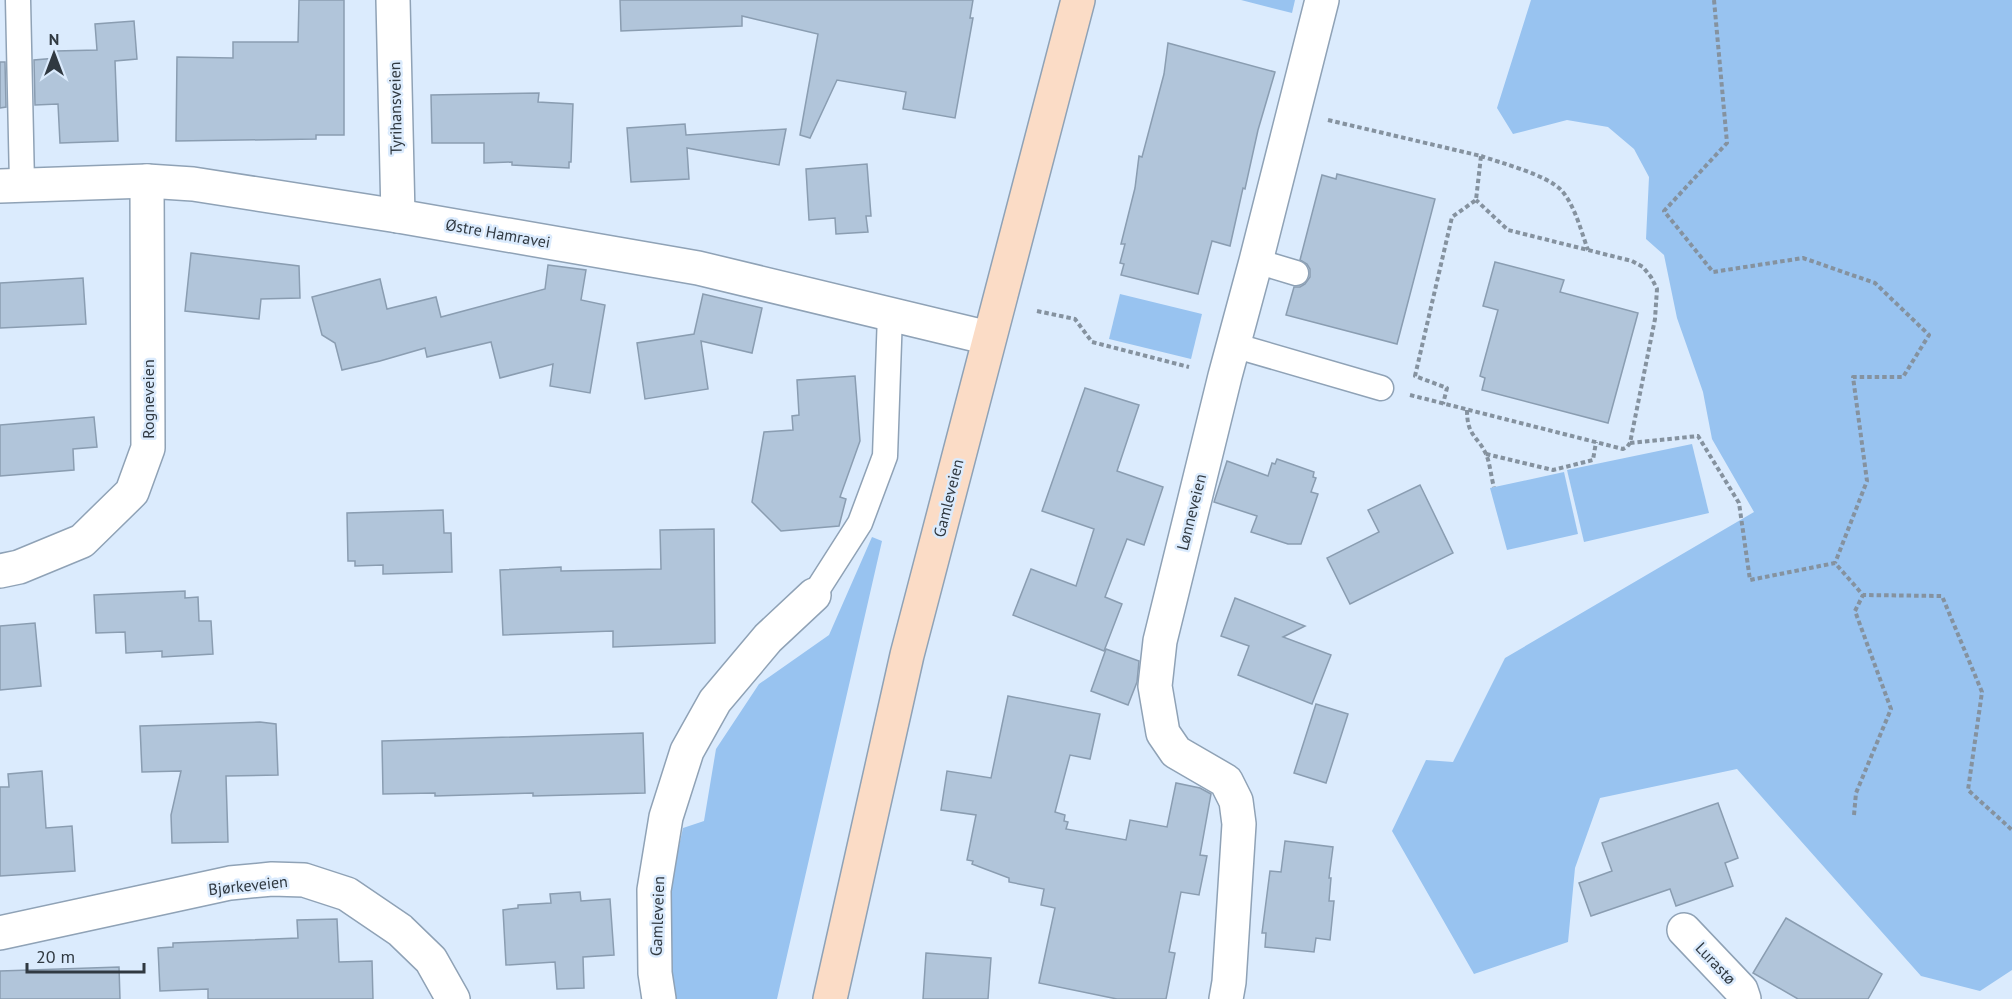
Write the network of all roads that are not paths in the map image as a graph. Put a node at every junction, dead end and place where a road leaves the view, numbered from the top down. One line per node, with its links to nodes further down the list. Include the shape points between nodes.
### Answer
1 (18, 0): 6 (lane)
2 (393, 0): 7 (street, Tyrihansveien)
3 (1078, 0): 11 (main road, Gamleveien)
4 (1322, 0): 8 (street, Lønneveien)
5 (147, 181): 6 (street, Østre Hamravei); 7 (street, Østre Hamravei, via 193,184); 14 (street, Rogneveien, via 148,448 132,492 82,541)
6 (11, 185)
7 (398, 216): 10 (street, Østre Hamravei, via 698,268)
8 (1256, 261): 9 (lane); 12 (street, Lønneveien)
9 (1296, 273)
10 (890, 314): 11 (street, Østre Hamravei); 15 (lane, via 885,456 860,523)
11 (989, 338): 20 (main road, Gamleveien, via 907,655)
12 (1233, 345): 13 (lane); 21 (street, Lønneveien, via 1160,641 1155,686 1163,733 1176,752 1226,781 1236,801 1239,824)
13 (1381, 388)
14 (0, 571)
15 (814, 595): 19 (street, Gamleveien, via 768,638 715,701 687,751 666,817 654,890 655,973)
16 (1684, 930): 22 (street, Lurastø, via 1741,990)
17 (0, 933): 18 (street, Bjørkeveien, via 230,883 304,880 346,894 400,930 431,960)
18 (453, 999)
19 (660, 999)
20 (830, 999)
21 (1226, 999)
22 (1744, 999)

